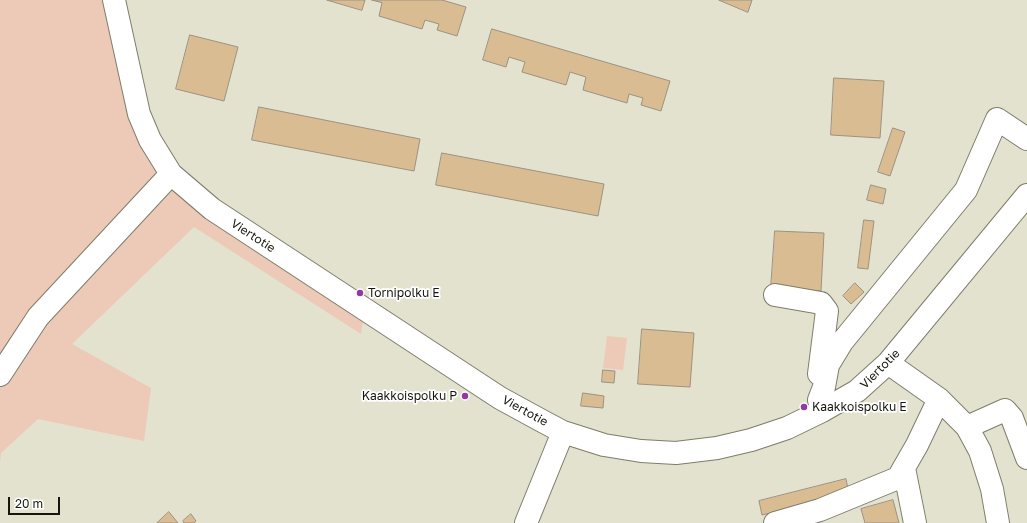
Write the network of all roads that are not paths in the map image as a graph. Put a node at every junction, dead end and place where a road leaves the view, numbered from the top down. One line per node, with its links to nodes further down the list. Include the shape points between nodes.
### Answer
1 (114, 0): 3 (street, Viertotie, via 140,114 150,140)
2 (1027, 139): 8 (street, via 997,119 966,190 842,342 828,366)
3 (171, 174): 7 (street, via 38,317); 12 (street, Viertotie, via 212,209 377,318 500,398)
4 (1027, 195): 6 (street, Viertotie)
5 (775, 295): 8 (street, via 821,303 827,311 819,374)
6 (888, 364): 9 (street); 10 (street, Viertotie, via 857,391)
7 (0, 375)
8 (824, 387): 10 (street, via 819,400)
9 (939, 399): 11 (street); 14 (street)
10 (822, 412): 12 (street, Viertotie, via 752,440 676,453 604,445)
11 (967, 427): 13 (street, via 1005,410 1012,418); 18 (street, via 985,466)
12 (563, 432): 15 (street)
13 (1027, 458)
14 (904, 468): 16 (street, via 898,478 820,510); 17 (street)
15 (526, 523)
16 (775, 523)
17 (915, 523)
18 (998, 523)

